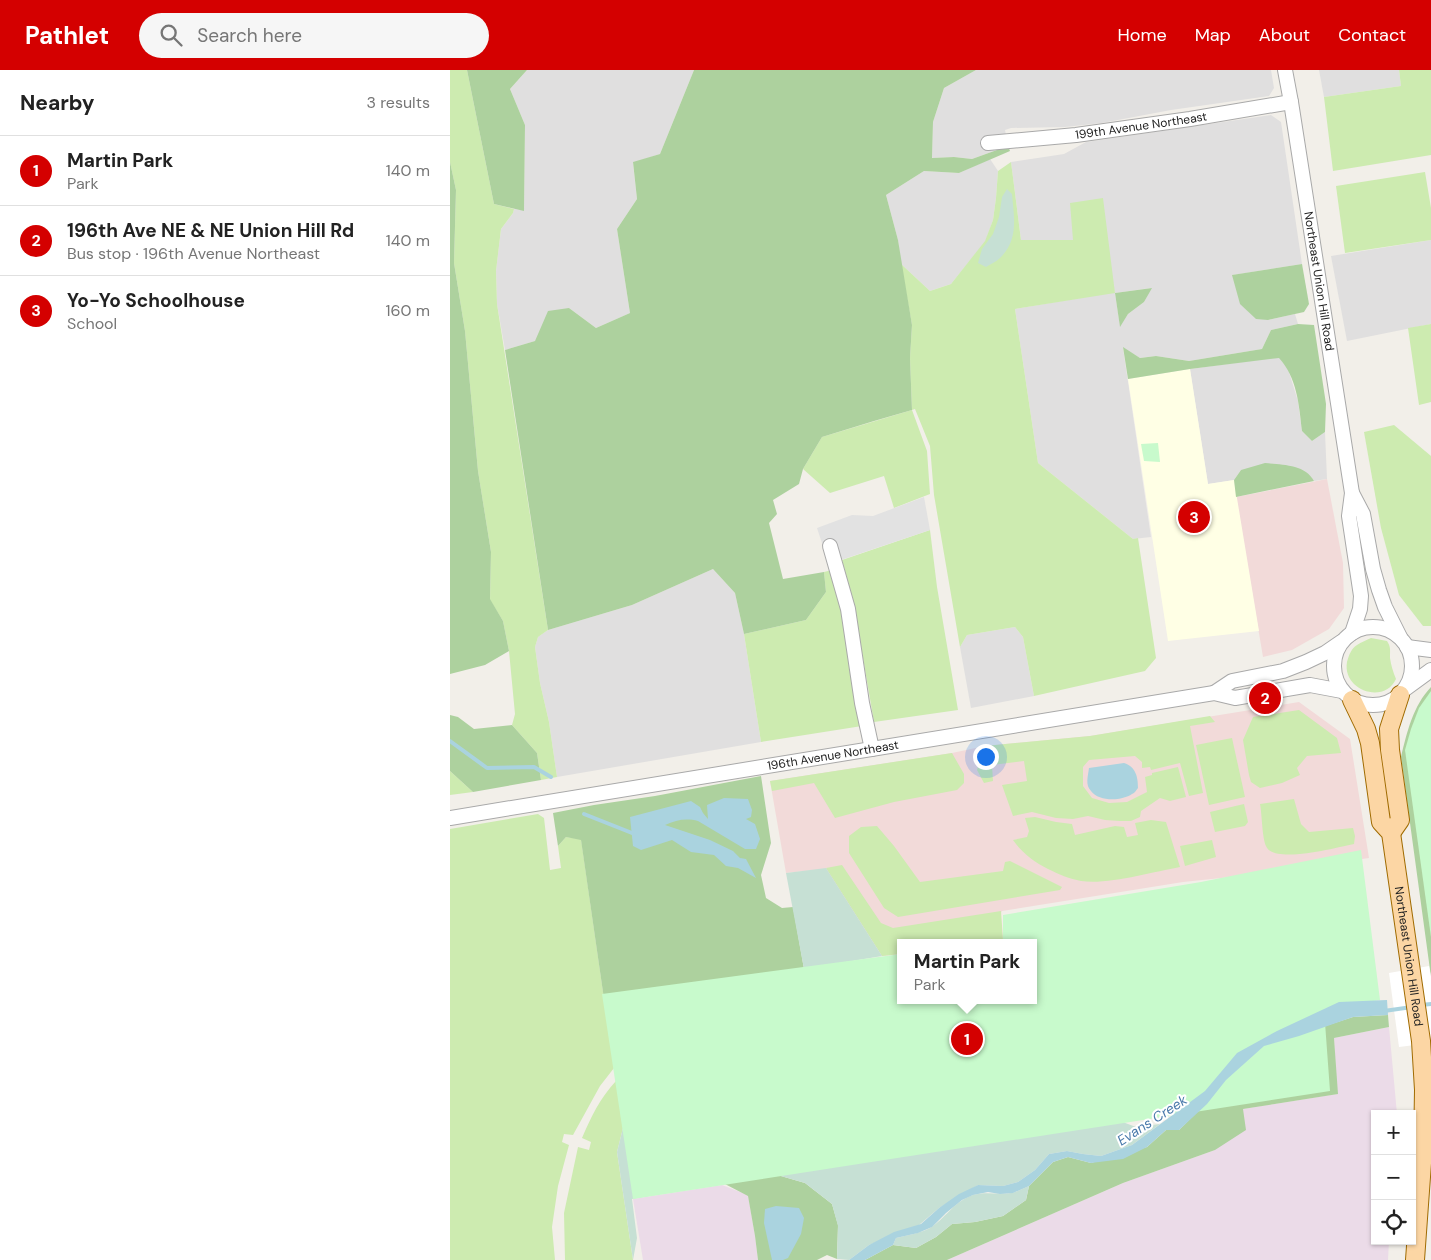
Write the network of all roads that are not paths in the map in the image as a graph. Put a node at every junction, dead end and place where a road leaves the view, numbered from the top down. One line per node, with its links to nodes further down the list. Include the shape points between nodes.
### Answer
1 (1285, 70): 2 (street, Northeast Union Hill Road)
2 (1291, 102): 3 (street, 199th Avenue Northeast, via 1190,119); 4 (street, Northeast Union Hill Road)
3 (988, 143)
4 (1352, 493): 6 (street, Northeast Union Hill Road, via 1349,516 1361,596 1360,609); 7 (street, Northeast Union Hill Road, via 1363,514 1379,590)
5 (830, 546): 13 (street, via 848,609)
6 (1348, 636): 7 (street, via 1364,628 1377,627 1389,630); 11 (street, 196th Avenue Northeast, via 1326,653 1306,662 1283,671 1232,681); 12 (street, via 1334,659 1336,682)
7 (1404, 642): 8 (street); 10 (street, via 1412,669 1410,680)
8 (1431, 650)
9 (1431, 670): 10 (street)
10 (1402, 692): 12 (street, via 1390,702 1377,706 1364,705); 15 (main road, Northeast Union Hill Road, via 1389,729 1400,820)
11 (1214, 693): 12 (street, 196th Avenue Northeast, via 1235,698 1310,685); 13 (street, 196th Avenue Northeast)
12 (1347, 696): 15 (main road, Northeast Union Hill Road, via 1366,729 1381,822)
13 (872, 749): 14 (street, 196th Avenue Northeast)
14 (450, 818)
15 (1391, 833): 16 (main road, Northeast Union Hill Road, via 1424,1090)
16 (1415, 1260)

